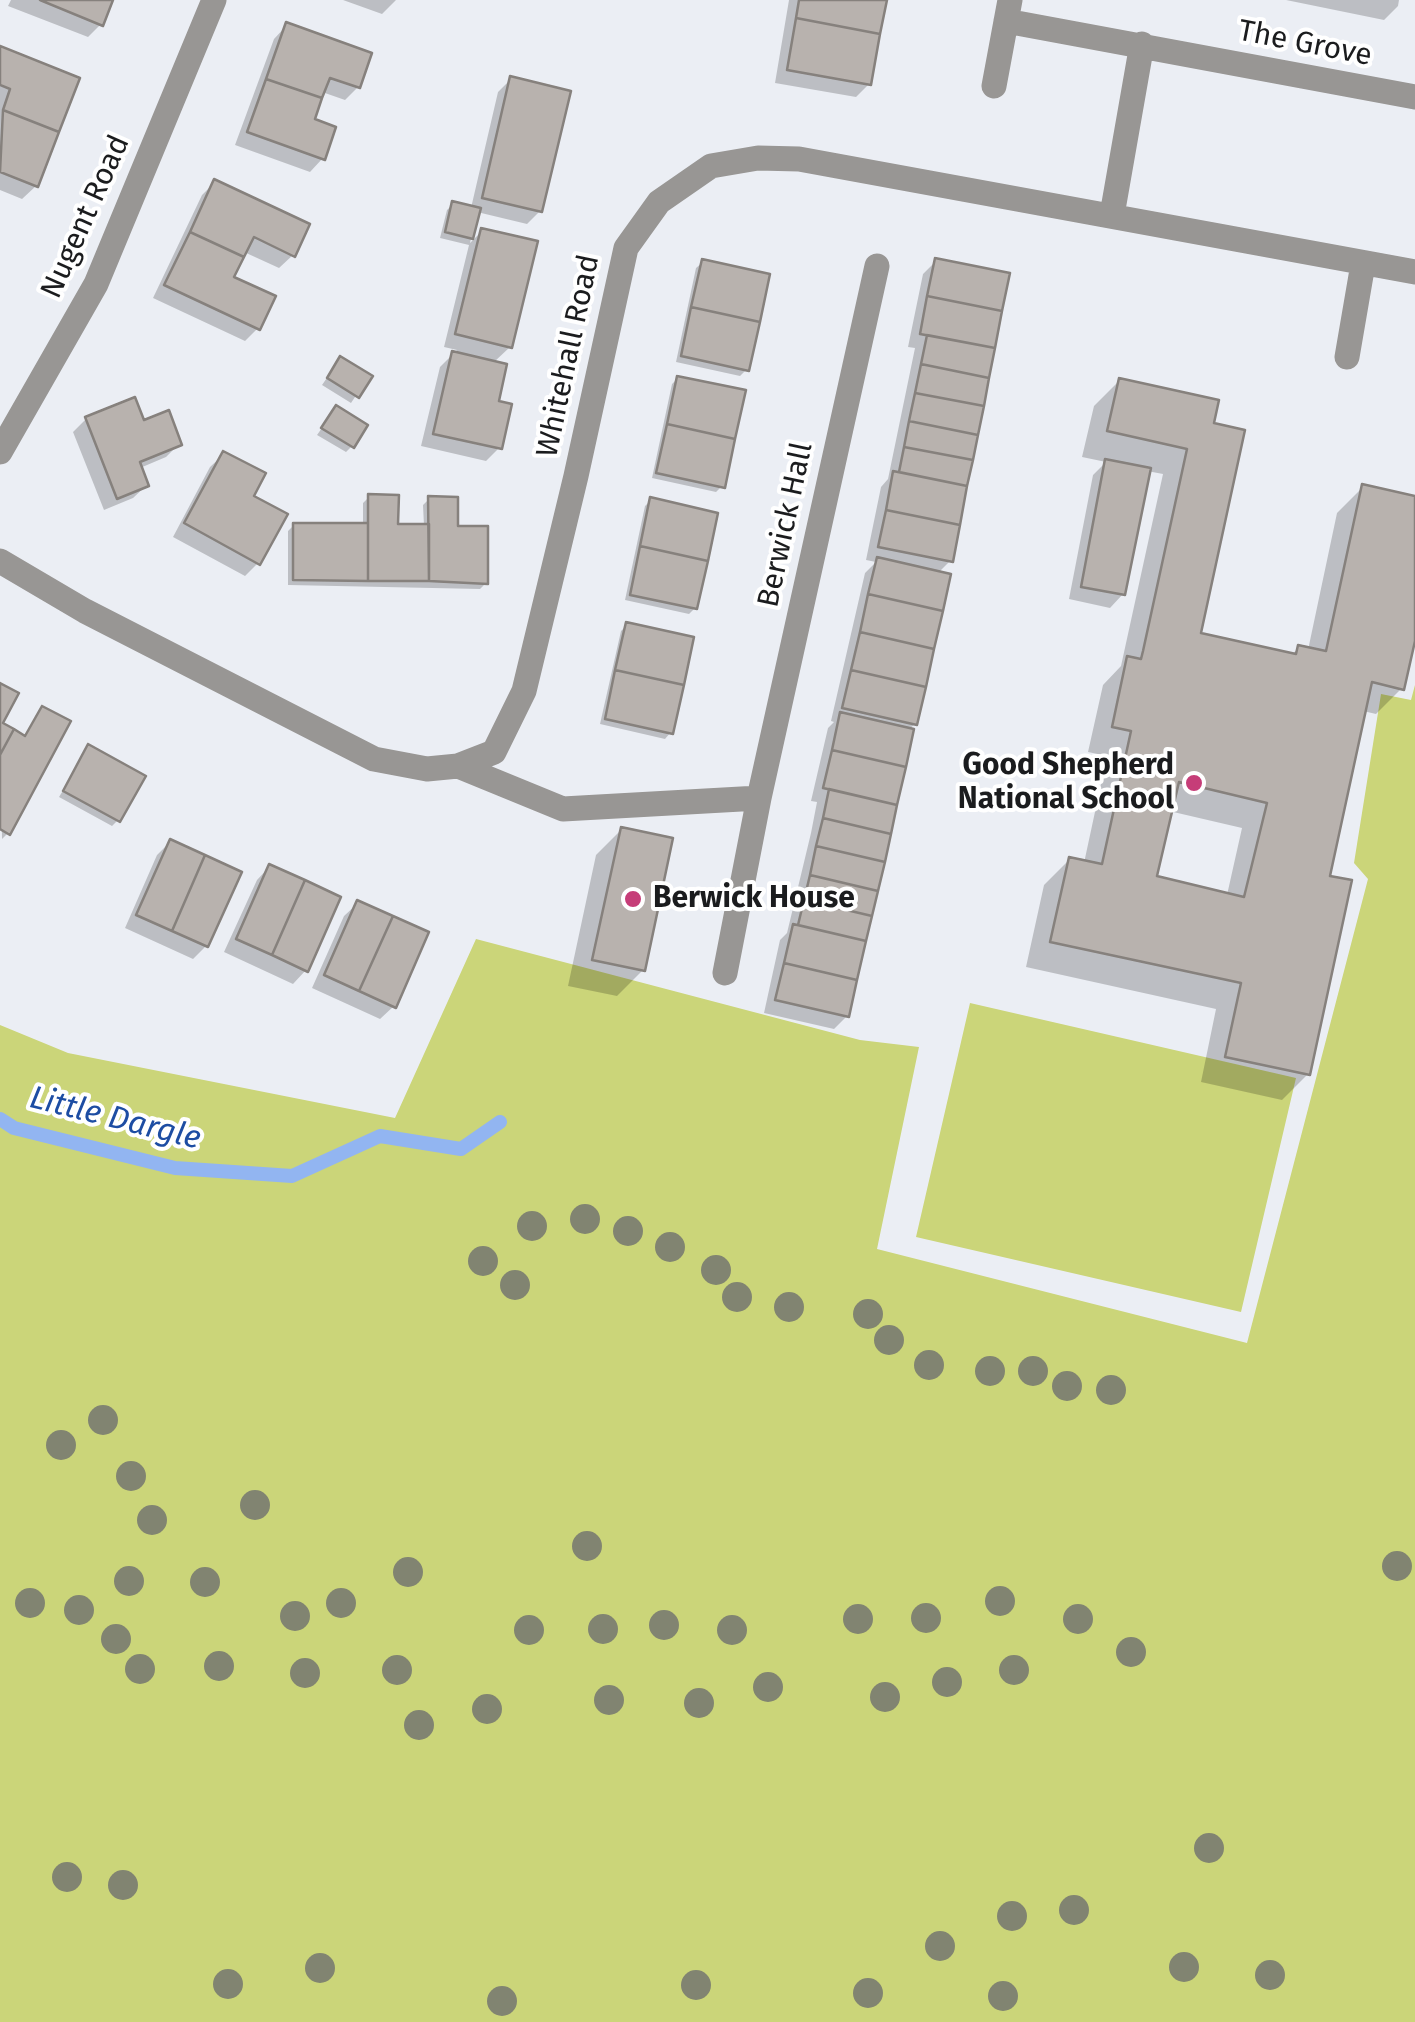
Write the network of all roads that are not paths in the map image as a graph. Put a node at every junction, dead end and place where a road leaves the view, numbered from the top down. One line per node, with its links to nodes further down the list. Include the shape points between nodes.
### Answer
1 (214, 0): 11 (street, Nugent Road, via 96,284)
2 (1008, 10): 3 (street, The Grove); 4 (street)
3 (1142, 44): 5 (street, The Grove); 6 (street)
4 (994, 86)
5 (1415, 98)
6 (1112, 215): 7 (street, Whitehall Road); 13 (street, Whitehall Road, via 799,159 712,166 659,202 626,248 524,691 494,752)
7 (1364, 264): 9 (street, Whitehall Road); 10 (street)
8 (877, 266): 14 (street, Berwick Hall)
9 (1415, 272)
10 (1347, 357)
11 (0, 452)
12 (0, 561): 13 (street, via 374,759 427,770)
13 (458, 766): 14 (street, via 563,809)
14 (759, 798): 15 (street, Berwick Hall)
15 (725, 973)

